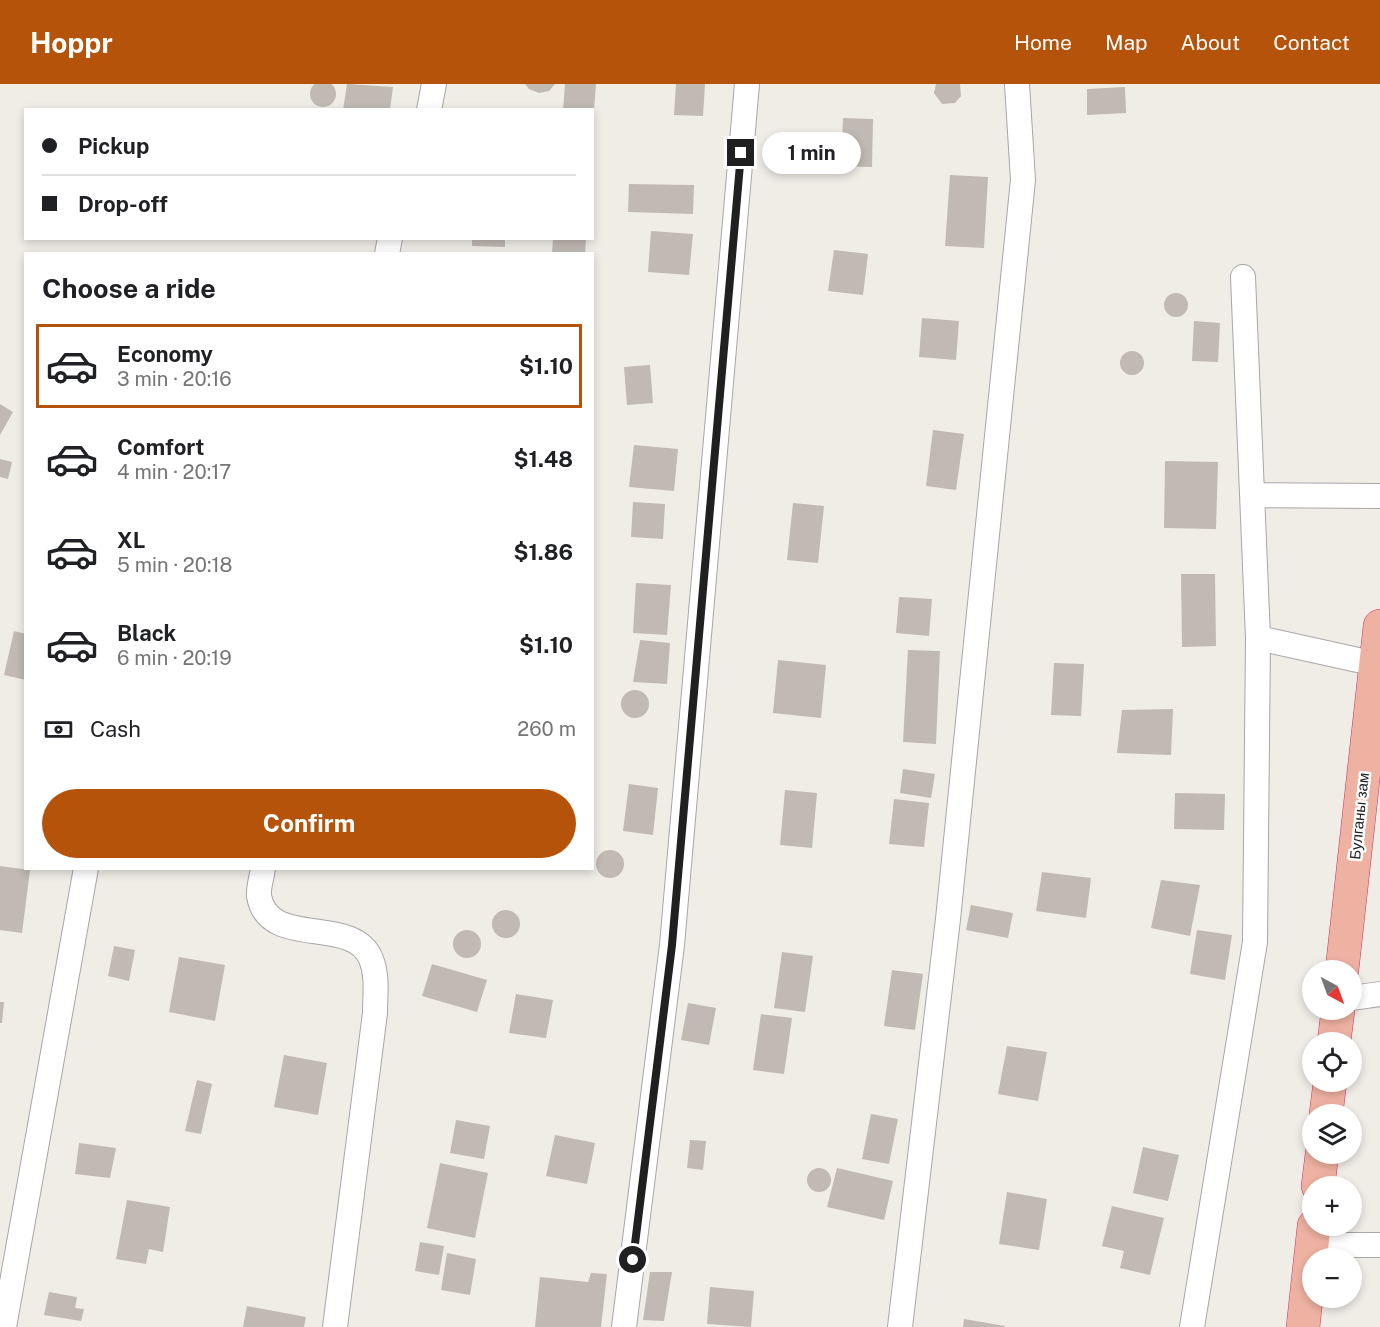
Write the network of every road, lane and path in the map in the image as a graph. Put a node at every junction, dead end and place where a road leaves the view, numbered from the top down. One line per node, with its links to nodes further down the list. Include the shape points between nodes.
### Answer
1 (434, 84): 4 (street)
2 (747, 84): 21 (street, via 672,945)
3 (1017, 84): 22 (street, via 1023,180 948,920)
4 (429, 108)
5 (1243, 277): 6 (street)
6 (1252, 495): 7 (street); 9 (street)
7 (1380, 496)
8 (1380, 626): 10 (highway, Булганы зам)
9 (1258, 638): 10 (street); 23 (street, via 1255,942)
10 (1376, 664): 13 (highway, Булганы зам)
11 (86, 870): 19 (street)
12 (263, 870): 20 (street, via 258,894 264,912 282,925 353,939 370,956 376,975 375,1013)
13 (1343, 960)
14 (1380, 994): 15 (street)
15 (1362, 997)
16 (1313, 1236): 24 (highway)
17 (1320, 1236): 18 (street)
18 (1380, 1245)
19 (3, 1327)
20 (335, 1327)
21 (624, 1327)
22 (900, 1327)
23 (1192, 1327)
24 (1303, 1327)

